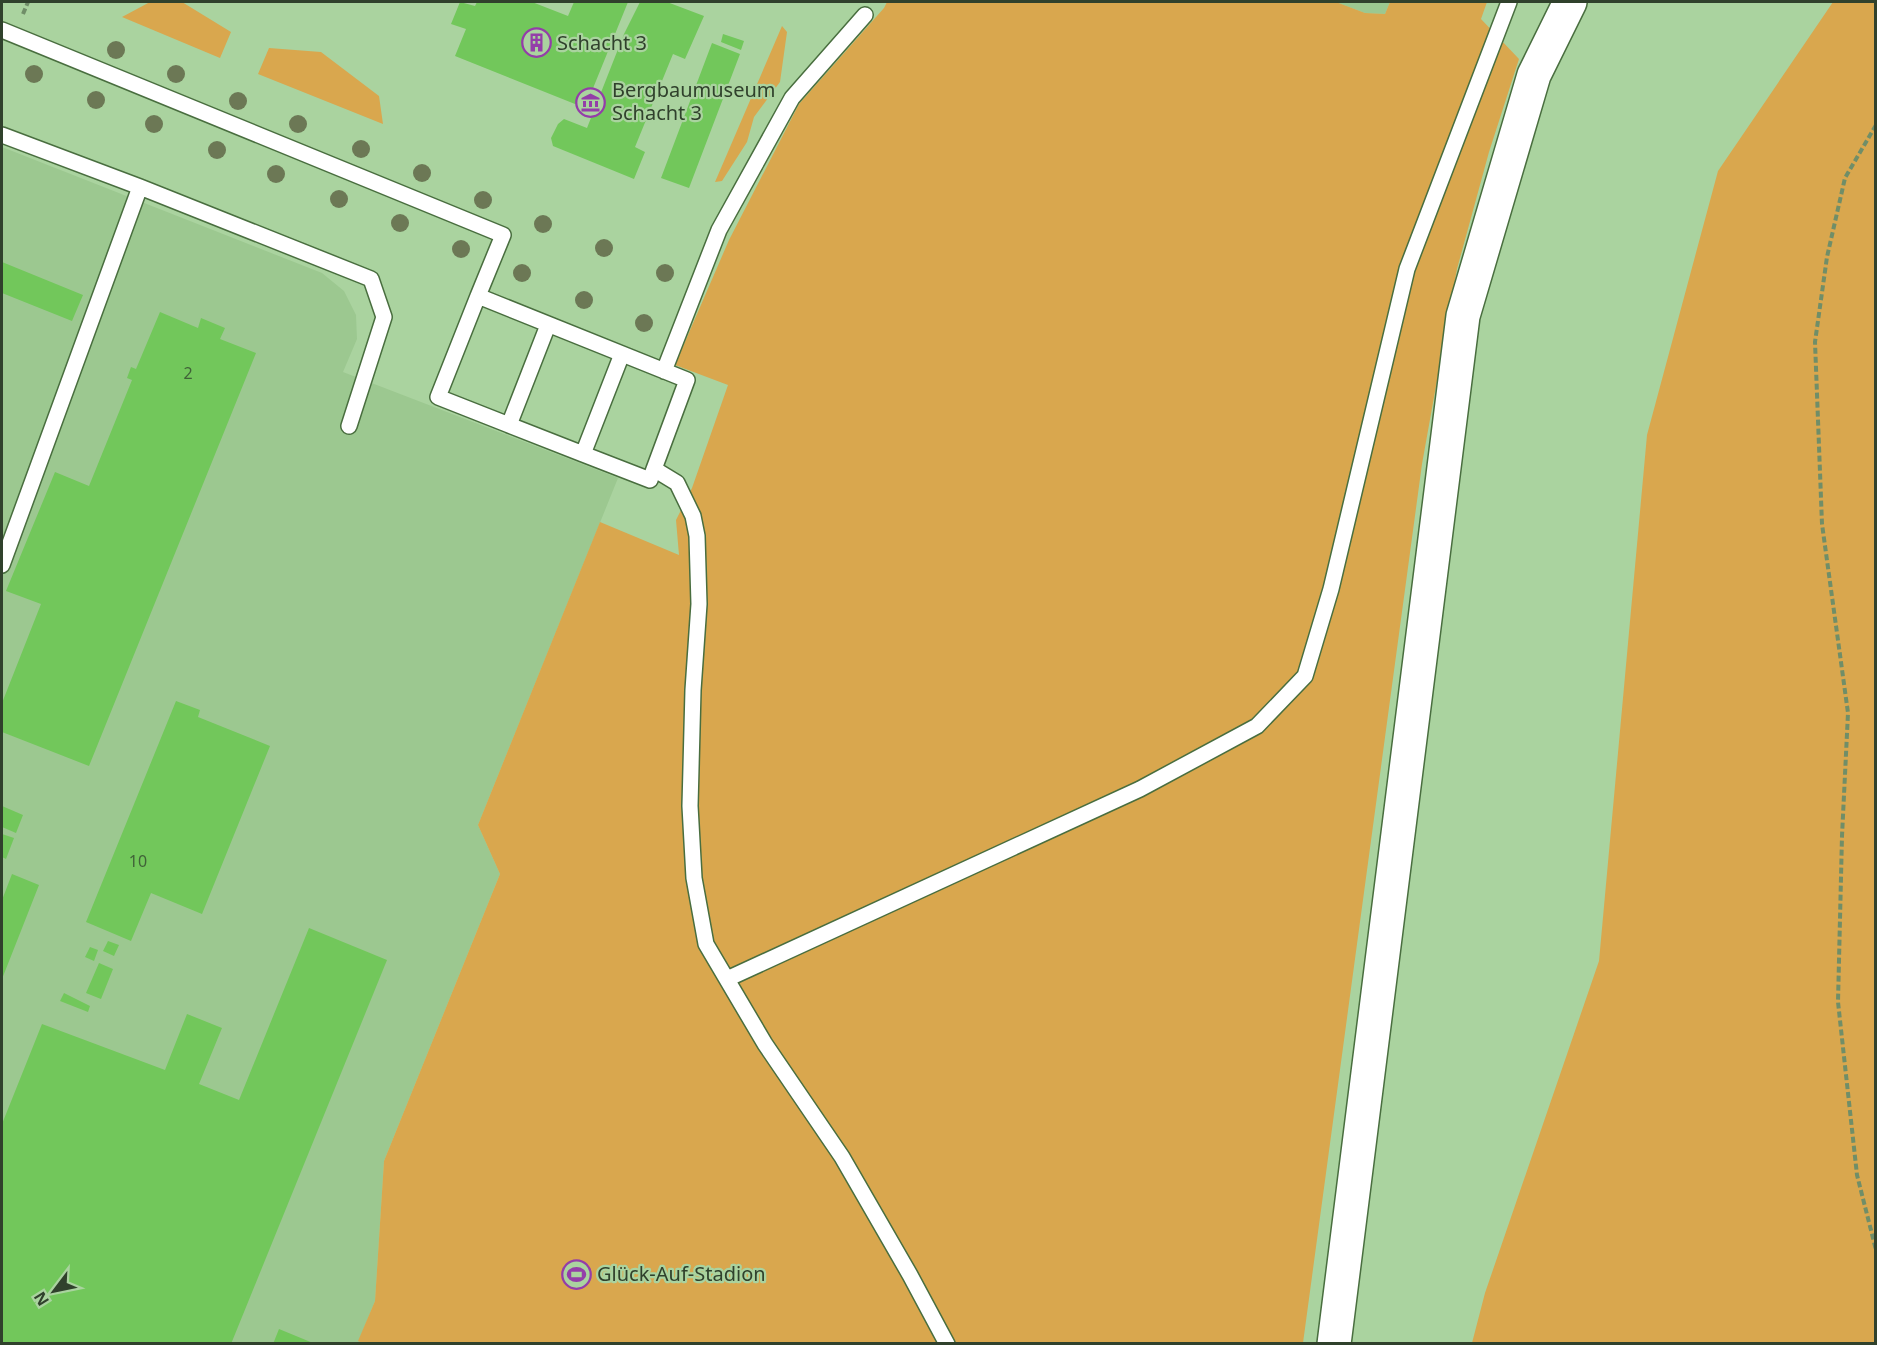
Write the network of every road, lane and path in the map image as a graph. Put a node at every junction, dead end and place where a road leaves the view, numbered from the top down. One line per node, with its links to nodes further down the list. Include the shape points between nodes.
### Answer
1 (1509, 2): 17 (lane, via 1407,269 1331,589 1305,676 1257,726 1140,789)
2 (1570, 2): 20 (main road, via 1534,75 1464,316)
3 (865, 15): 11 (lane, via 792,98 719,230)
4 (2, 30): 8 (lane, via 503,235)
5 (1875, 125): 18 (path, via 1845,178 1827,257 1815,342 1822,524 1848,713 1838,1002 1857,1175)
6 (2, 135): 7 (lane)
7 (140, 187): 13 (lane, via 371,279 384,317); 16 (lane)
8 (477, 296): 9 (lane); 12 (lane, via 438,397)
9 (548, 325): 10 (lane); 12 (lane)
10 (622, 354): 11 (lane); 14 (lane)
11 (664, 371): 15 (lane, via 687,380)
12 (509, 425): 14 (lane)
13 (349, 426)
14 (583, 454): 15 (lane, via 650,480)
15 (654, 469): 17 (lane, via 677,483 693,516 697,536 699,604 690,806 694,878 706,944)
16 (2, 565)
17 (726, 979): 19 (lane, via 842,1157)
18 (1875, 1250)
19 (947, 1344)
20 (1334, 1344)

